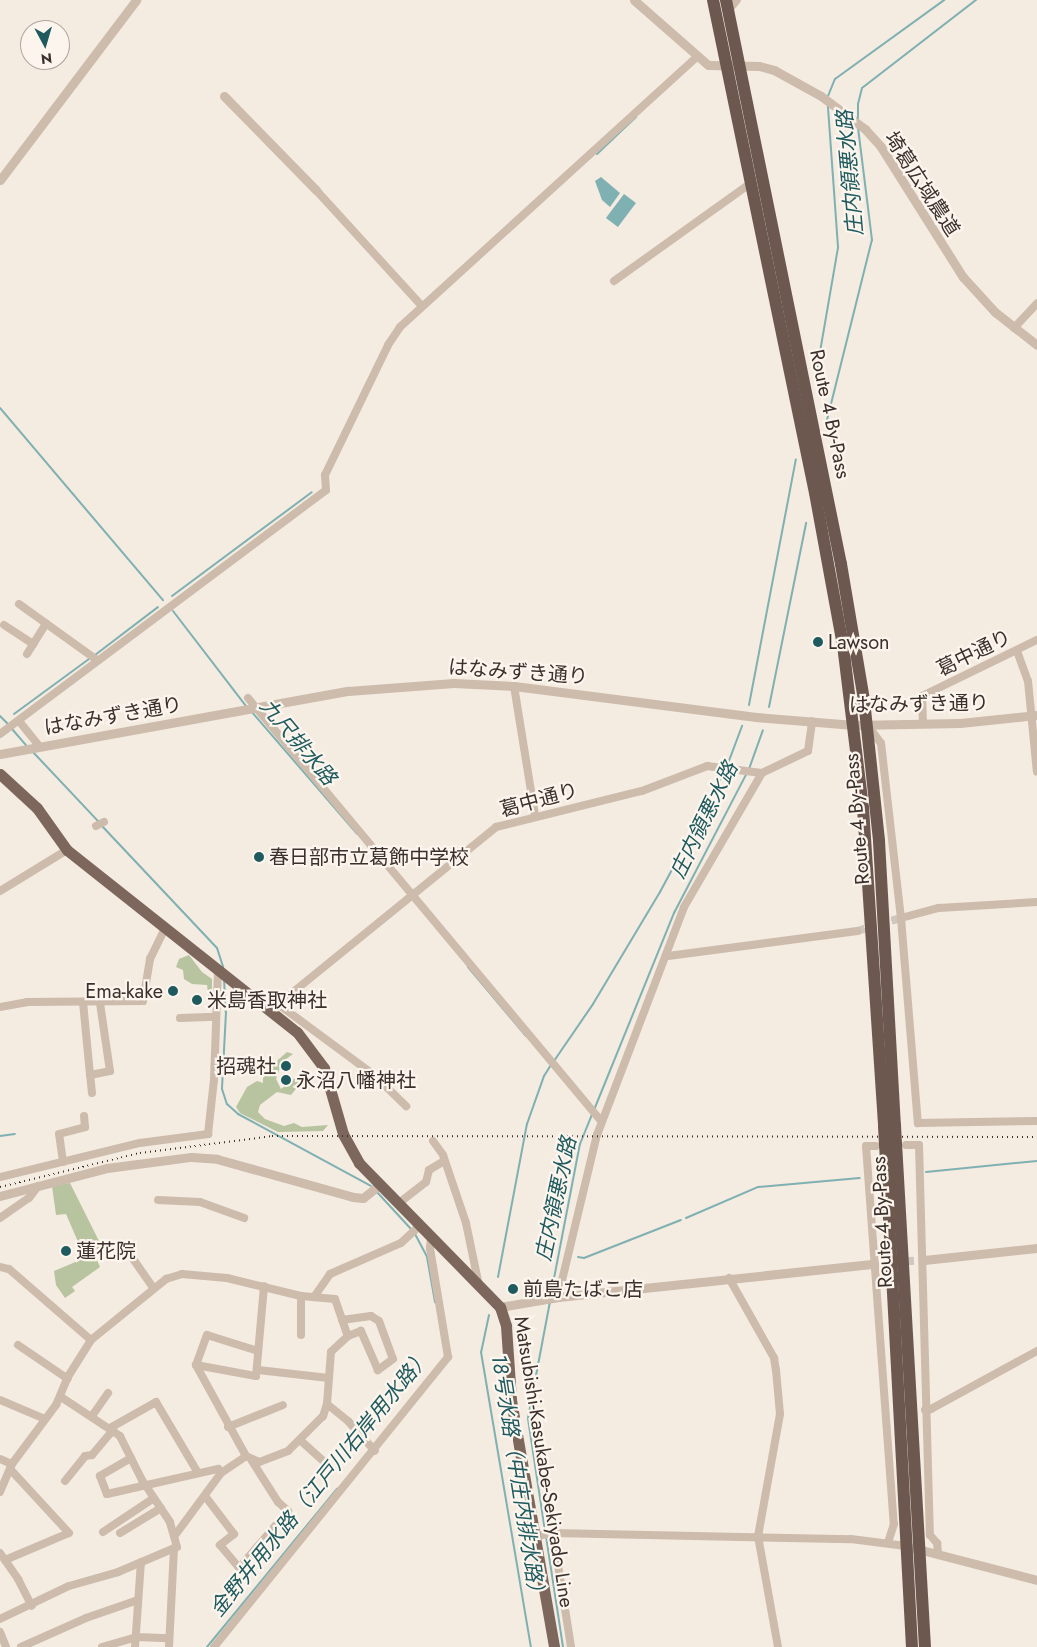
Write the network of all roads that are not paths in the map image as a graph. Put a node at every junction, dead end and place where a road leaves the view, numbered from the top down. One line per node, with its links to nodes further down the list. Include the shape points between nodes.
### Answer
1 (136, 0): 9 (street)
2 (634, 0): 6 (street, 埼葛広域農道)
3 (714, 0): 7 (highway, Route 4 By-Pass)
4 (737, 0): 5 (street)
5 (727, 5): 7 (highway, Route 4 By-Pass)
6 (698, 58): 7 (street, 埼葛広域農道, via 708,65); 14 (street)
7 (733, 66): 10 (highway, Route 4 By-Pass); 15 (street, 埼葛広域農道, via 774,70 821,96 865,129 881,147 952,262 995,312); 32 (highway, Route 4 By-Pass, via 841,564)
8 (224, 96): 11 (street)
9 (0, 180)
10 (751, 183): 12 (street); 30 (highway, Route 4 By-Pass, via 826,548)
11 (316, 190): 14 (street)
12 (614, 280)
13 (1037, 303): 15 (street)
14 (422, 306): 24 (street, via 388,345 326,475 326,490)
15 (1014, 328): 16 (street, 埼葛広域農道)
16 (1037, 345)
17 (19, 604): 18 (street)
18 (46, 624): 21 (street); 24 (street)
19 (4, 625): 21 (street)
20 (1037, 640): 22 (street, 葛中通り)
21 (33, 644): 23 (street)
22 (1017, 651): 28 (street, via 1028,681); 31 (street, 葛中通り, via 925,695 921,700)
23 (27, 654)
24 (97, 660): 33 (street)
25 (514, 686): 27 (street, はなみずき通り, via 409,685 348,691); 29 (street, はなみずき通り); 39 (street)
26 (248, 698): 27 (street)
27 (255, 708): 34 (street, はなみずき通り); 44 (street)
28 (1035, 716): 31 (street, はなみずき通り); 36 (street)
29 (812, 721): 30 (street, はなみずき通り); 37 (street, via 808,751)
30 (854, 724): 32 (street, はなみずき通り); 63 (highway, Route 4 By-Pass)
31 (923, 724): 32 (street, はなみずき通り)
32 (867, 725): 46 (street, via 881,743); 63 (highway, Route 4 By-Pass, via 879,841)
33 (7, 727): 34 (street)
34 (40, 747): 35 (street, はなみずき通り)
35 (0, 754)
36 (1037, 772)
37 (762, 773): 39 (street, 葛中通り, via 707,766 642,790); 49 (street, via 684,907)
38 (0, 774): 42 (main road, Matsubishi-Kasukabe-Sekiyado Line, via 37,808)
39 (535, 816): 44 (street, 葛中通り, via 496,827)
40 (104, 822): 41 (street)
41 (96, 826)
42 (67, 850): 43 (street); 47 (main road, Matsubishi-Kasukabe-Sekiyado Line)
43 (1, 888)
44 (412, 894): 54 (street, 葛中通り); 61 (street)
45 (1037, 902): 46 (street, via 939,908)
46 (902, 918): 62 (street, via 918,1123)
47 (165, 928): 50 (main road, Matsubishi-Kasukabe-Sekiyado Line); 52 (street, via 150,959 143,1001)
48 (857, 931): 49 (street)
49 (668, 956): 61 (street)
50 (218, 970): 54 (main road, Matsubishi-Kasukabe-Sekiyado Line); 55 (street)
51 (83, 1002): 52 (street); 53 (street, via 27,1002); 57 (street)
52 (100, 1003): 57 (street, via 110,1071)
53 (0, 1007)
54 (274, 1007): 59 (street, via 374,1075); 69 (main road, Matsubishi-Kasukabe-Sekiyado Line, via 317,1057 328,1080 347,1143 359,1163)
55 (216, 1017): 56 (street); 67 (street, via 208,1134 140,1143)
56 (180, 1018)
57 (90, 1075): 58 (street)
58 (92, 1093)
59 (406, 1106)
60 (84, 1116): 67 (street, via 85,1127 59,1134)
61 (600, 1118): 89 (street)
62 (1037, 1121)
63 (890, 1125): 65 (highway, Route 4 By-Pass, bridge)
64 (433, 1141): 66 (street)
65 (891, 1145): 80 (street, via 919,1145); 82 (street, via 866,1146); 135 (highway, Route 4 By-Pass); 137 (highway, Route 4 By-Pass)
66 (444, 1161): 73 (street, via 429,1170 426,1182); 85 (street, via 466,1223)
67 (62, 1162): 68 (street)
68 (0, 1177)
69 (380, 1184): 70 (street, via 363,1198 353,1197 217,1159 197,1157 107,1168); 73 (main road, Matsubishi-Kasukabe-Sekiyado Line)
70 (38, 1186): 71 (street); 74 (street, via 29,1198)
71 (0, 1196)
72 (158, 1200): 75 (street, via 200,1202)
73 (399, 1203): 76 (main road, Matsubishi-Kasukabe-Sekiyado Line)
74 (0, 1218)
75 (244, 1218)
76 (420, 1225): 77 (main road, Matsubishi-Kasukabe-Sekiyado Line); 90 (street, via 401,1243 330,1274)
77 (431, 1236): 85 (main road, Matsubishi-Kasukabe-Sekiyado Line); 114 (street, via 430,1248 448,1357)
78 (1037, 1248): 80 (street)
79 (131, 1256): 87 (street)
80 (924, 1260): 81 (street); 108 (street)
81 (914, 1261)
82 (879, 1263): 84 (street); 134 (street, via 894,1524)
83 (0, 1267): 95 (street, via 9,1268)
84 (729, 1279): 89 (street); 133 (street, via 774,1358 776,1370 780,1414)
85 (478, 1281): 91 (main road, Matsubishi-Kasukabe-Sekiyado Line)
86 (264, 1286): 87 (street, via 232,1278 182,1274); 88 (street); 97 (street)
87 (153, 1288): 95 (street)
88 (300, 1296): 90 (street); 93 (street)
89 (558, 1296): 91 (street)
90 (314, 1297): 92 (street, via 335,1298)
91 (500, 1306): 132 (main road, Matsubishi-Kasukabe-Sekiyado Line, via 506,1326 512,1400)
92 (342, 1320): 94 (street); 94 (street, via 371,1316 379,1321 393,1359 378,1370 361,1331)
93 (301, 1335)
94 (348, 1336): 101 (street, via 331,1352)
95 (91, 1340): 102 (street)
96 (18, 1345): 102 (street)
97 (258, 1351): 99 (street, via 207,1335); 100 (street)
98 (1037, 1351): 108 (street, via 931,1410)
99 (196, 1365): 100 (street, via 256,1376); 111 (street, via 197,1372 216,1398)
100 (258, 1370): 101 (street)
101 (329, 1378): 106 (street)
102 (68, 1379): 104 (street)
103 (108, 1393): 109 (street)
104 (61, 1397): 109 (street); 110 (street)
105 (0, 1400): 110 (street)
106 (327, 1404): 113 (street, via 323,1416); 114 (street, via 348,1421)
107 (283, 1405): 111 (street)
108 (925, 1410): 138 (street, via 930,1535 937,1543)
109 (92, 1416): 112 (street)
110 (45, 1419): 119 (street)
111 (228, 1427): 116 (street)
112 (111, 1429): 115 (street, via 120,1436); 120 (street, via 156,1402); 122 (street, via 92,1455 85,1456)
113 (300, 1440): 116 (street, via 282,1455 266,1461); 118 (street)
114 (375, 1451): 153 (street)
115 (131, 1458): 123 (street); 123 (street, via 100,1476 108,1494)
116 (249, 1458): 121 (street); 125 (street, via 278,1502 288,1510 239,1568 220,1544 234,1534)
117 (0, 1459): 119 (street)
118 (328, 1465)
119 (11, 1466): 124 (street); 139 (street, via 69,1533)
120 (198, 1473): 121 (street, via 218,1469); 123 (street)
121 (221, 1473): 125 (street)
122 (65, 1481)
123 (145, 1485): 126 (street)
124 (0, 1492)
125 (205, 1496): 131 (street)
126 (154, 1498): 127 (street); 128 (street)
127 (161, 1508): 129 (street); 131 (street)
128 (103, 1532)
129 (120, 1533)
130 (553, 1533): 132 (street); 133 (street); 155 (street)
131 (176, 1534): 136 (street, via 177,1546)
132 (535, 1536): 154 (main road, Matsubishi-Kasukabe-Sekiyado Line)
133 (758, 1536): 134 (street, via 851,1538); 156 (street)
134 (888, 1544): 135 (street)
135 (906, 1546): 137 (street); 157 (highway, Route 4 By-Pass)
136 (174, 1548): 140 (street); 147 (street)
137 (920, 1549): 138 (street); 158 (highway, Route 4 By-Pass)
138 (938, 1553): 141 (street)
139 (2, 1557): 143 (street)
140 (141, 1562): 142 (street); 143 (street, via 69,1586)
141 (1037, 1580)
142 (138, 1600): 146 (street); 149 (street, via 86,1618)
143 (32, 1606): 144 (street)
144 (0, 1619)
145 (0, 1632): 148 (street)
146 (136, 1637): 147 (street); 150 (street); 151 (street)
147 (169, 1638): 152 (street)
148 (6, 1647)
149 (22, 1647)
150 (102, 1647)
151 (135, 1647)
152 (169, 1647)
153 (214, 1647)
154 (554, 1647)
155 (571, 1647)
156 (778, 1647)
157 (912, 1647)
158 (925, 1647)

